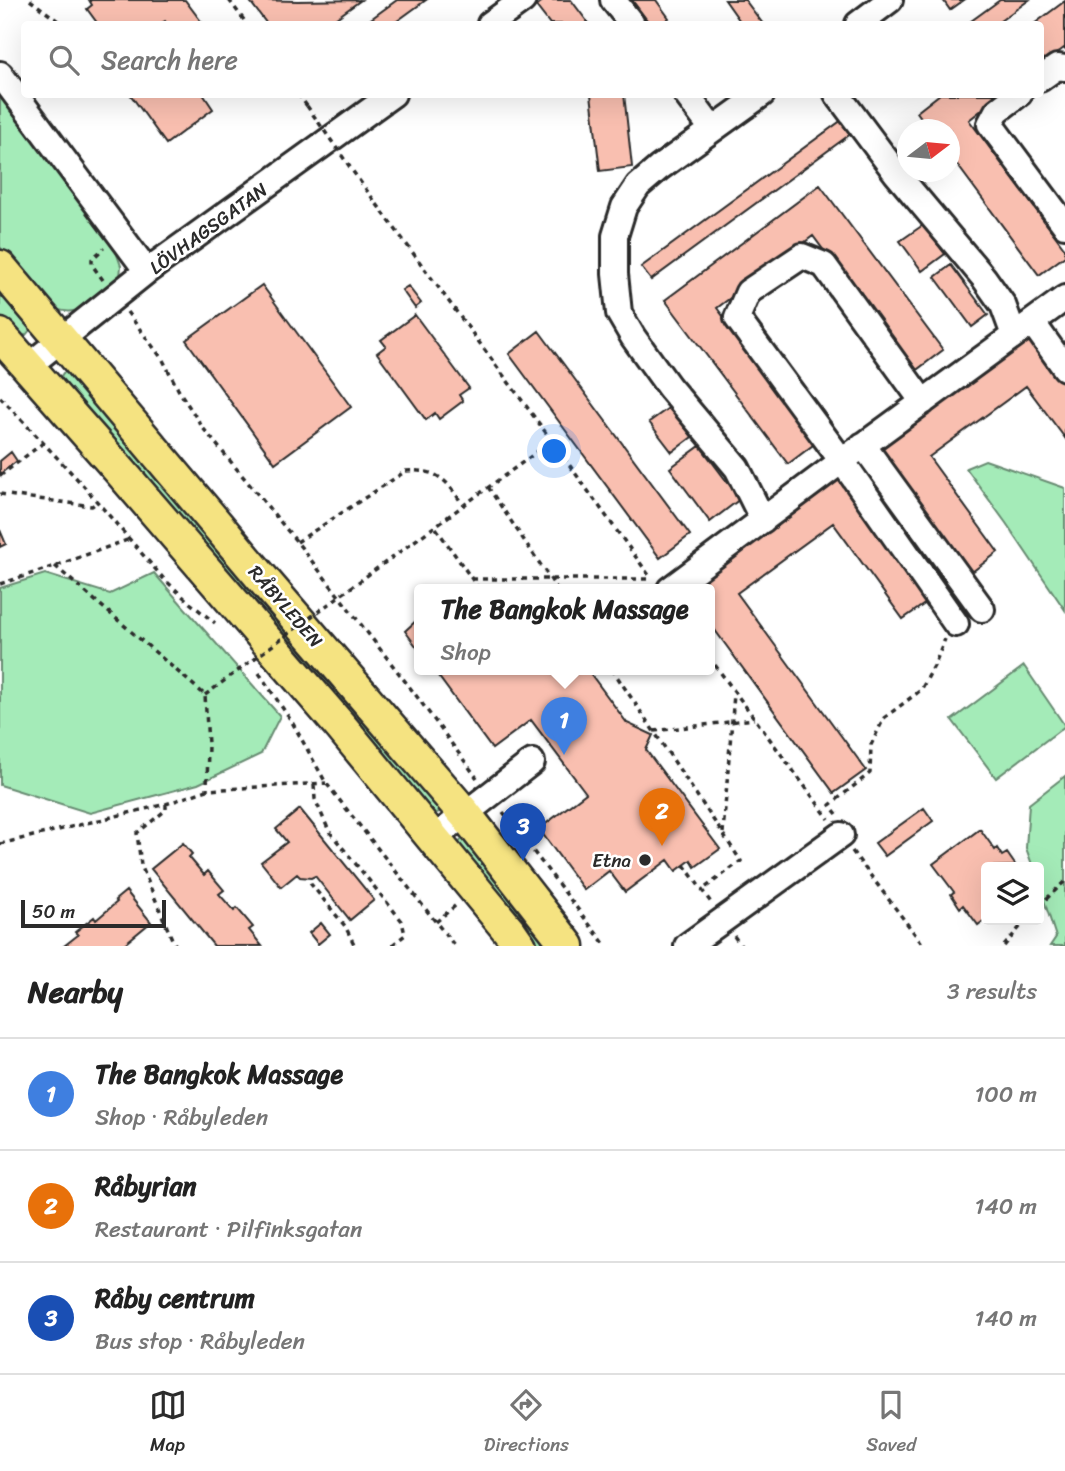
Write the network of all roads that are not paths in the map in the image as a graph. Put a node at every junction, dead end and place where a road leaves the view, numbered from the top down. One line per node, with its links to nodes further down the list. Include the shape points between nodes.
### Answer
1 (523, 0): 4 (street)
2 (613, 0): 5 (street)
3 (890, 0): 6 (street)
4 (494, 21)
5 (630, 21)
6 (862, 21)
7 (1065, 68): 9 (street, via 1057,67)
8 (0, 74): 18 (street)
9 (1044, 77)
10 (387, 98): 18 (street, LÖVHAGSGATAN)
11 (689, 98): 15 (street)
12 (756, 98): 15 (street)
13 (840, 98): 20 (street)
14 (1014, 98): 16 (street, via 997,111 990,124)
15 (712, 129): 28 (street, via 659,168 624,207 615,236 619,313 669,387 737,468)
16 (1065, 225)
17 (0, 267): 22 (main road, RÅBYLEDEN)
18 (147, 271): 22 (street, LÖVHAGSGATAN)
19 (1065, 298): 20 (street)
20 (1023, 329): 24 (street); 25 (street)
21 (0, 335): 23 (main road, RÅBYLEDEN)
22 (61, 340): 23 (street, LÖVHAGSGATAN); 33 (main road, RÅBYLEDEN)
23 (27, 367): 35 (main road, RÅBYLEDEN)
24 (1065, 368)
25 (923, 402): 26 (street); 27 (street, via 824,265 802,256 748,292 737,318)
26 (863, 445): 27 (street); 30 (street)
27 (842, 461): 28 (street); 31 (street)
28 (763, 520): 29 (street)
29 (661, 584)
30 (982, 609)
31 (956, 624)
32 (532, 762): 33 (street)
33 (465, 814): 35 (street); 37 (main road, RÅBYLEDEN)
34 (841, 829): 38 (street)
35 (434, 838): 36 (main road, RÅBYLEDEN)
36 (520, 946)
37 (568, 946)
38 (687, 946)

